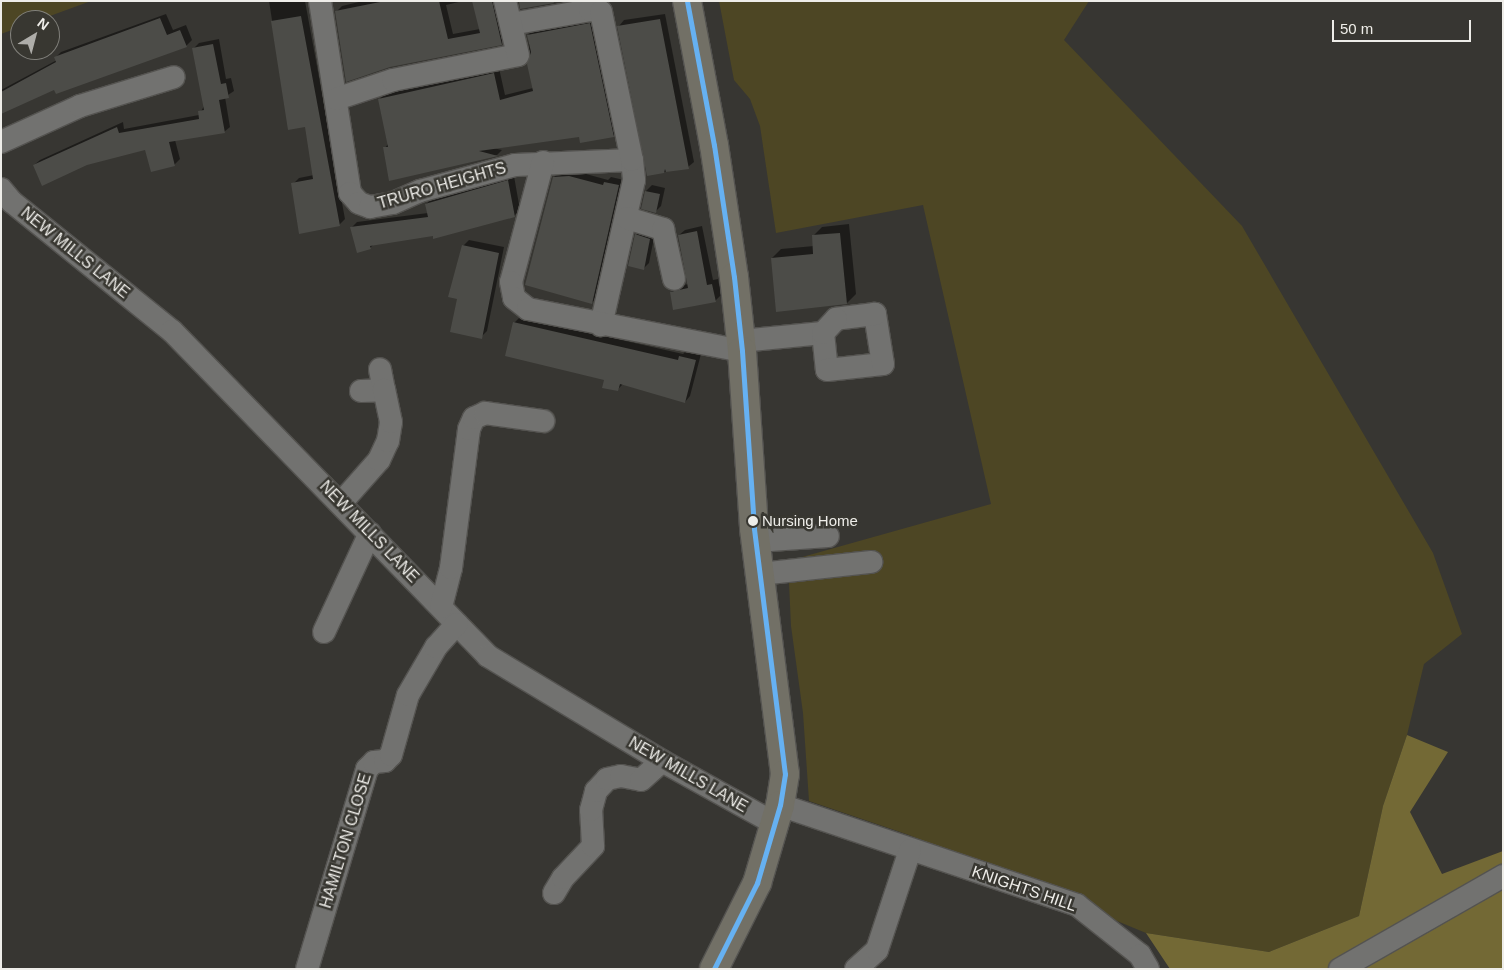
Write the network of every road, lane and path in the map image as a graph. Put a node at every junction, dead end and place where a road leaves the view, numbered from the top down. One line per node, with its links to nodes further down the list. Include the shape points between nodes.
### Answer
1 (505, 1): 4 (street)
2 (687, 1): 17 (main road, via 714,145)
3 (325, 2): 6 (street, TRURO HEIGHTS)
4 (511, 24): 6 (street, via 518,55 393,80); 8 (street, via 590,10 601,12)
5 (174, 77): 7 (street, via 80,106)
6 (336, 99): 10 (street, TRURO HEIGHTS, via 350,194 359,203 370,207 393,203 420,191)
7 (1, 142)
8 (632, 160): 9 (street, TRURO HEIGHTS); 13 (street, via 634,180)
9 (543, 162): 10 (street, TRURO HEIGHTS); 12 (street)
10 (515, 165): 12 (street, TRURO HEIGHTS)
11 (1, 189): 20 (street, NEW MILLS LANE, via 12,202 172,331)
12 (531, 204): 15 (street, via 511,282 514,298 528,309)
13 (627, 218): 14 (street, via 663,229); 15 (street)
14 (674, 279)
15 (601, 325): 17 (street)
16 (823, 333): 17 (street)
17 (742, 346): 23 (main road)
18 (361, 391): 20 (street, via 382,380 391,422 388,442 379,460)
19 (543, 420): 26 (street, via 485,413 474,418 469,429 451,568)
20 (341, 503): 21 (street, NEW MILLS LANE)
21 (370, 533): 26 (street, NEW MILLS LANE); 28 (street)
22 (828, 536): 23 (street)
23 (756, 541): 25 (main road)
24 (871, 562): 25 (street)
25 (760, 574): 30 (main road, via 784,765)
26 (441, 607): 27 (street, NEW MILLS LANE)
27 (456, 624): 29 (street, NEW MILLS LANE, via 488,656); 34 (street, HAMILTON CLOSE, via 436,647 408,695 391,754 385,761 374,762 367,769)
28 (324, 632)
29 (662, 761): 30 (street, NEW MILLS LANE); 33 (street, via 641,780 621,776 607,779 596,791 591,810 593,846 563,878)
30 (777, 814): 31 (street, KNIGHTS HILL); 35 (main road, via 757,882)
31 (910, 850): 36 (street, via 877,950); 37 (street, KNIGHTS HILL, via 1077,905 1140,955)
32 (1503, 876): 38 (street)
33 (554, 893)
34 (306, 969)
35 (714, 969)
36 (856, 969)
37 (1148, 969)
38 (1340, 969)

